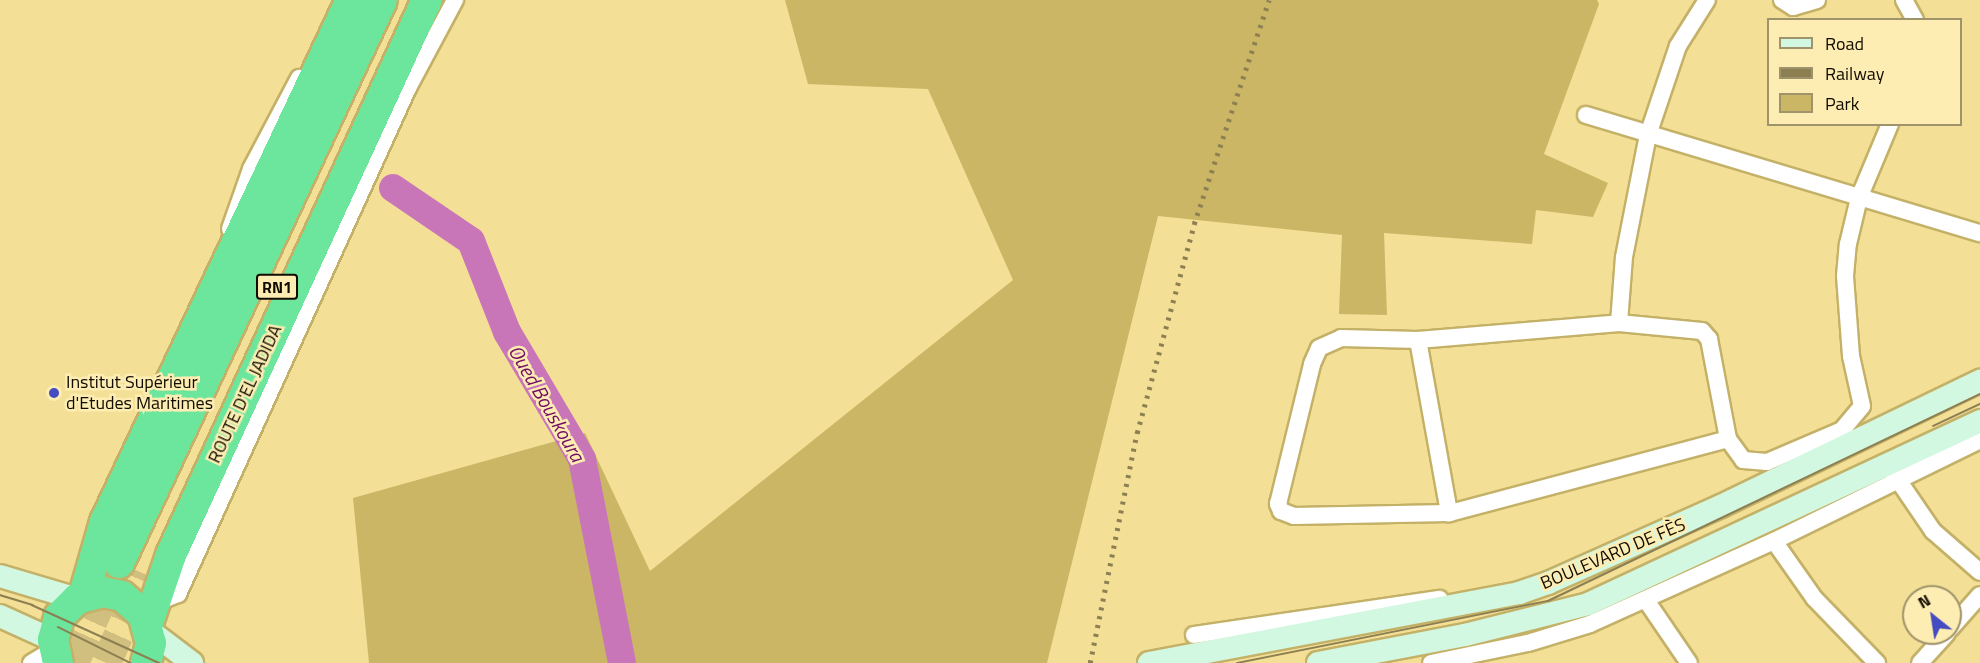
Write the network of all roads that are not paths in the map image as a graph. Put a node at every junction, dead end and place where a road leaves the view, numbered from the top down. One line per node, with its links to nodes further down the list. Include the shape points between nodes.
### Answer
1 (339, 0): 17 (street, via 251,169)
2 (351, 0): 17 (highway)
3 (409, 0): 30 (highway, ROUTE D'EL JADIDA / RN1)
4 (427, 0): 38 (highway, ROUTE D'EL JADIDA, via 171,555)
5 (454, 0): 38 (street, via 408,88 178,594)
6 (1707, 0): 14 (street, via 1678,46)
7 (1782, 0): 8 (street, via 1793,7)
8 (1817, 0)
9 (1904, 0): 11 (street)
10 (377, 13): 26 (highway, via 292,157 156,459 137,492); 28 (highway, RN1)
11 (1914, 18)
12 (1586, 115): 14 (street)
13 (1889, 126): 15 (street)
14 (1648, 135): 15 (street); 18 (street, via 1624,257)
15 (1859, 198): 16 (street); 22 (street, via 1845,276 1851,356 1862,406 1842,430 1767,462 1743,460)
16 (1980, 233)
17 (211, 298): 26 (highway)
18 (1619, 323): 19 (street); 22 (street, via 1702,331 1709,339)
19 (1418, 340): 25 (street); 25 (street, via 1341,338 1318,348 1278,504 1281,511 1294,516)
20 (1980, 381): 32 (street, BOULEVARD DE FÈS, via 1596,564)
21 (1980, 421): 24 (street, BOULEVARD DE FÈS)
22 (1728, 439): 25 (street)
23 (1980, 440): 24 (street)
24 (1893, 473): 27 (street); 29 (street, via 1932,531); 45 (street, BOULEVARD DE FÈS, via 1588,604 1465,635)
25 (1449, 513)
26 (105, 522): 34 (highway)
27 (1774, 541): 35 (street); 48 (street, via 1814,598)
28 (119, 562)
29 (1980, 572)
30 (146, 575)
31 (0, 576): 34 (street)
32 (1520, 593): 39 (street, via 1420,600); 44 (street, BOULEVARD DE FÈS)
33 (1980, 595): 36 (street)
34 (80, 597): 38 (highway, via 103,592 122,596); 41 (highway, via 59,617)
35 (1646, 600): 46 (street, via 1590,624 1528,643); 47 (street)
36 (1962, 615)
37 (0, 616): 41 (street)
38 (150, 619): 42 (highway, ROUTE D'EL JADIDA); 43 (street)
39 (1194, 635)
40 (1936, 645): 49 (street)
41 (50, 656)
42 (146, 663)
43 (192, 663)
44 (1149, 663)
45 (1318, 663)
46 (1431, 663)
47 (1689, 663)
48 (1877, 663)
49 (1920, 663)

